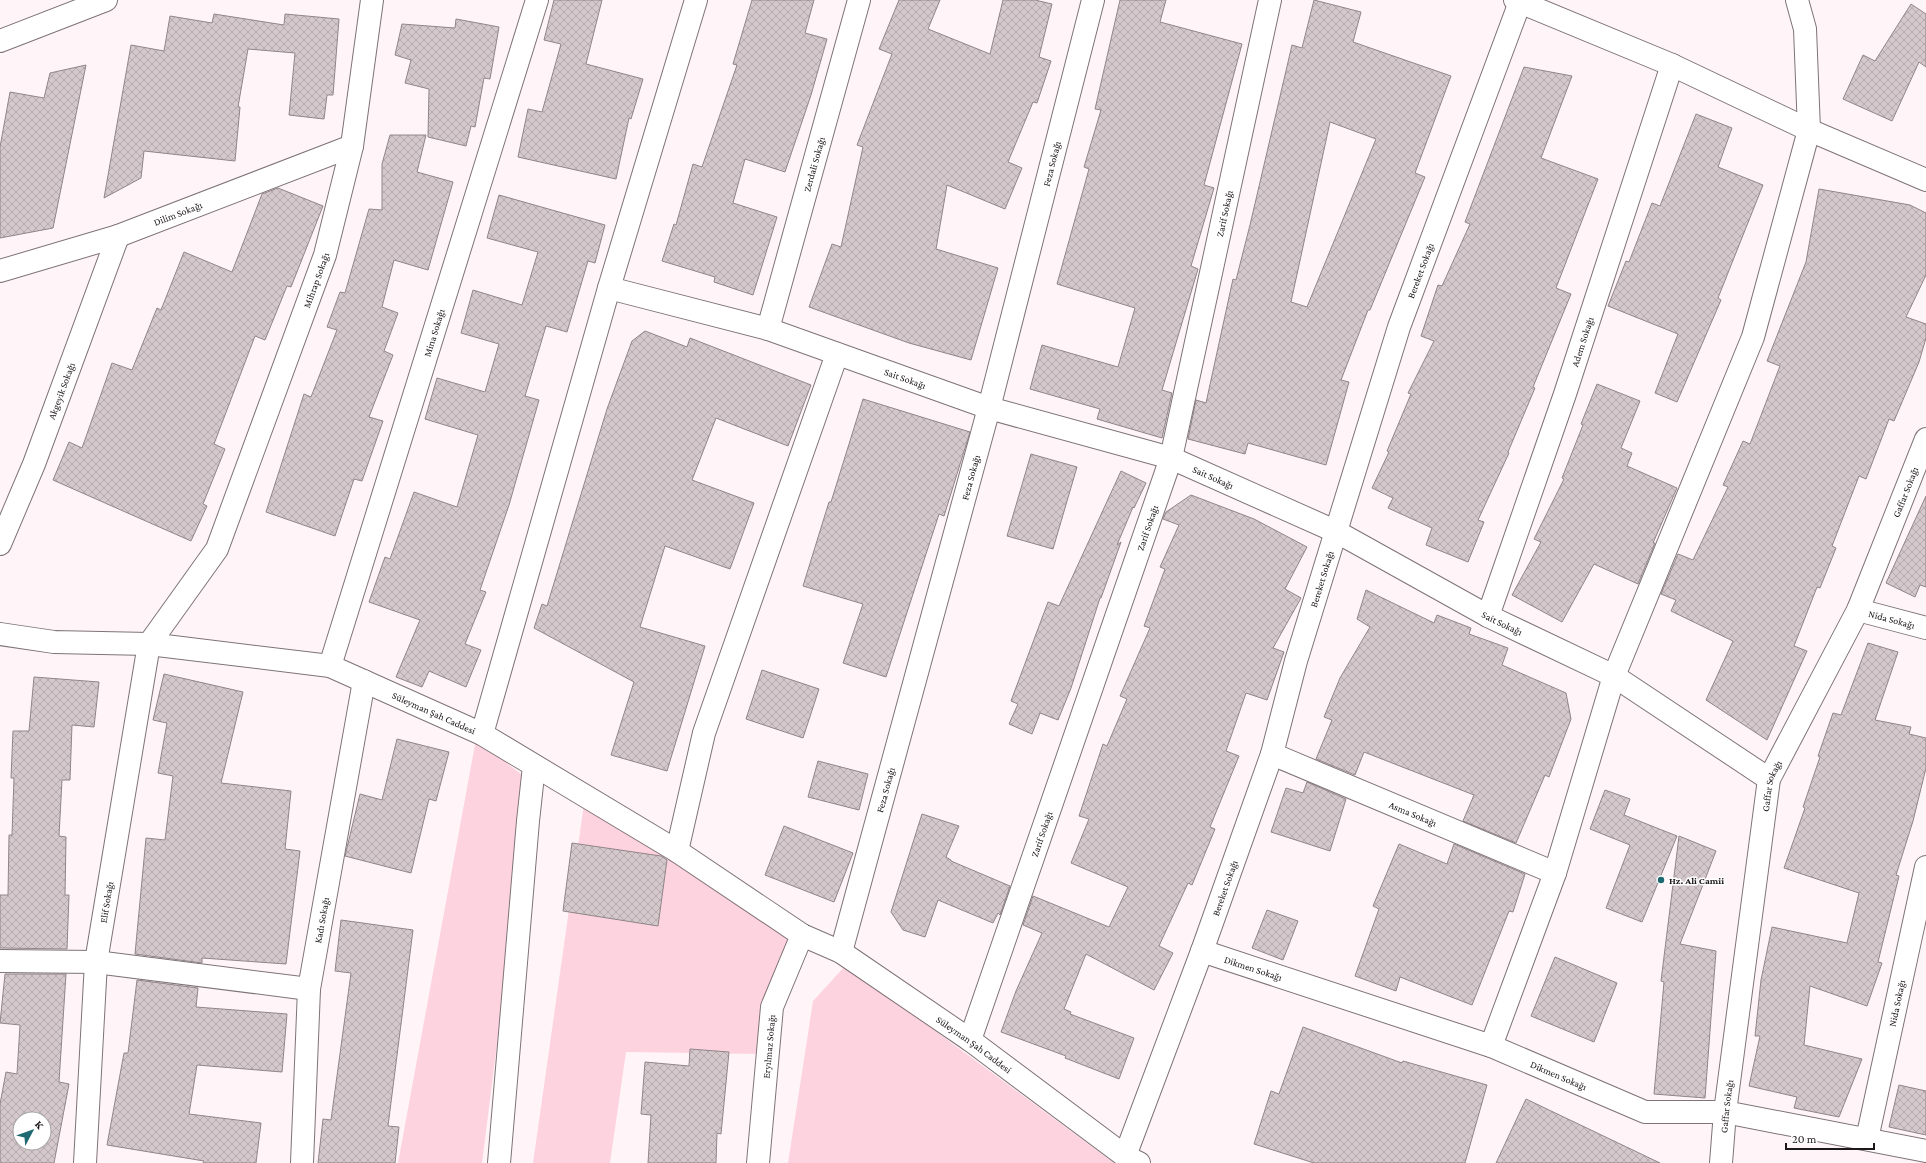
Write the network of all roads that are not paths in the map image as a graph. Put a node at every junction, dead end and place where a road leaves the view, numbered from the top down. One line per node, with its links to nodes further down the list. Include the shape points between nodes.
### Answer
1 (106, 0): 10 (street)
2 (372, 0): 13 (street, Mihrap Sokağı)
3 (537, 0): 30 (street, Mina Sokağı)
4 (696, 0): 17 (street)
5 (859, 0): 18 (street, Zerdali Sokağı)
6 (1093, 0): 20 (street, Feza Sokağı)
7 (1270, 0): 22 (street, Zarif Sokağı)
8 (1797, 0): 12 (street, via 1804,29)
9 (1517, 1): 11 (street); 23 (street, Bereket Sokağı, via 1400,327)
10 (0, 41)
11 (1672, 65): 12 (street); 26 (street, Adem Sokağı, via 1567,386)
12 (1809, 130): 14 (street); 31 (street, via 1753,337)
13 (352, 146): 15 (street, Dilim Sokağı); 29 (street, Mihrap Sokağı, via 325,255 218,549)
14 (1926, 180)
15 (118, 236): 16 (street, Dilim Sokağı); 24 (street, Akgeyik Sokağı, via 34,464)
16 (0, 271)
17 (609, 288): 18 (street, Sait Sokağı); 33 (street)
18 (768, 329): 19 (street, Sait Sokağı)
19 (838, 354): 20 (street, Sait Sokağı); 37 (street, via 704,733)
20 (990, 408): 22 (street, Sait Sokağı); 42 (street, Feza Sokağı)
21 (1925, 445): 25 (street, Gaffar Sokağı)
22 (1171, 458): 23 (street, Sait Sokağı); 46 (street, Zarif Sokağı)
23 (1337, 532): 26 (street, Sait Sokağı); 34 (street, Bereket Sokağı, via 1296,661)
24 (0, 544)
25 (1858, 610): 27 (street, Nida Sokağı); 36 (street, Gaffar Sokağı)
26 (1488, 616): 31 (street, Sait Sokağı)
27 (1926, 628)
28 (0, 634): 29 (street, Süleyman Şah Caddesi, via 54,642)
29 (149, 644): 30 (street, Süleyman Şah Caddesi); 44 (street, Elif Sokağı)
30 (330, 666): 32 (street, Süleyman Şah Caddesi)
31 (1614, 676): 36 (street, Sait Sokağı); 39 (street)
32 (364, 681): 33 (street, Süleyman Şah Caddesi); 45 (street, Kadı Sokağı)
33 (482, 734): 35 (street, Süleyman Şah Caddesi)
34 (1272, 754): 39 (street, Asma Sokağı); 41 (street, Bereket Sokağı)
35 (534, 766): 37 (street, Süleyman Şah Caddesi); 54 (street)
36 (1769, 779): 48 (street, Gaffar Sokağı)
37 (677, 852): 40 (street, Süleyman Şah Caddesi)
38 (1926, 867): 49 (street, Nida Sokağı)
39 (1555, 873): 47 (street)
40 (802, 935): 42 (street, Süleyman Şah Caddesi); 55 (street, Eryılmaz Sokağı, via 772,1008)
41 (1202, 951): 47 (street, Dikmen Sokağı); 51 (street, Bereket Sokağı)
42 (841, 952): 46 (street, Süleyman Şah Caddesi)
43 (0, 961): 44 (street)
44 (96, 962): 45 (street); 52 (street, Elif Sokağı)
45 (309, 989): 53 (street, Kadı Sokağı)
46 (970, 1040): 51 (street, Süleyman Şah Caddesi)
47 (1490, 1046): 48 (street, Dikmen Sokağı, via 1645,1112)
48 (1725, 1112): 49 (street, Dikmen Sokağı); 56 (street, Gaffar Sokağı)
49 (1867, 1139): 50 (street, Dikmen Sokağı)
50 (1926, 1151)
51 (1132, 1159)
52 (85, 1163)
53 (302, 1163)
54 (499, 1163)
55 (758, 1163)
56 (1721, 1163)

